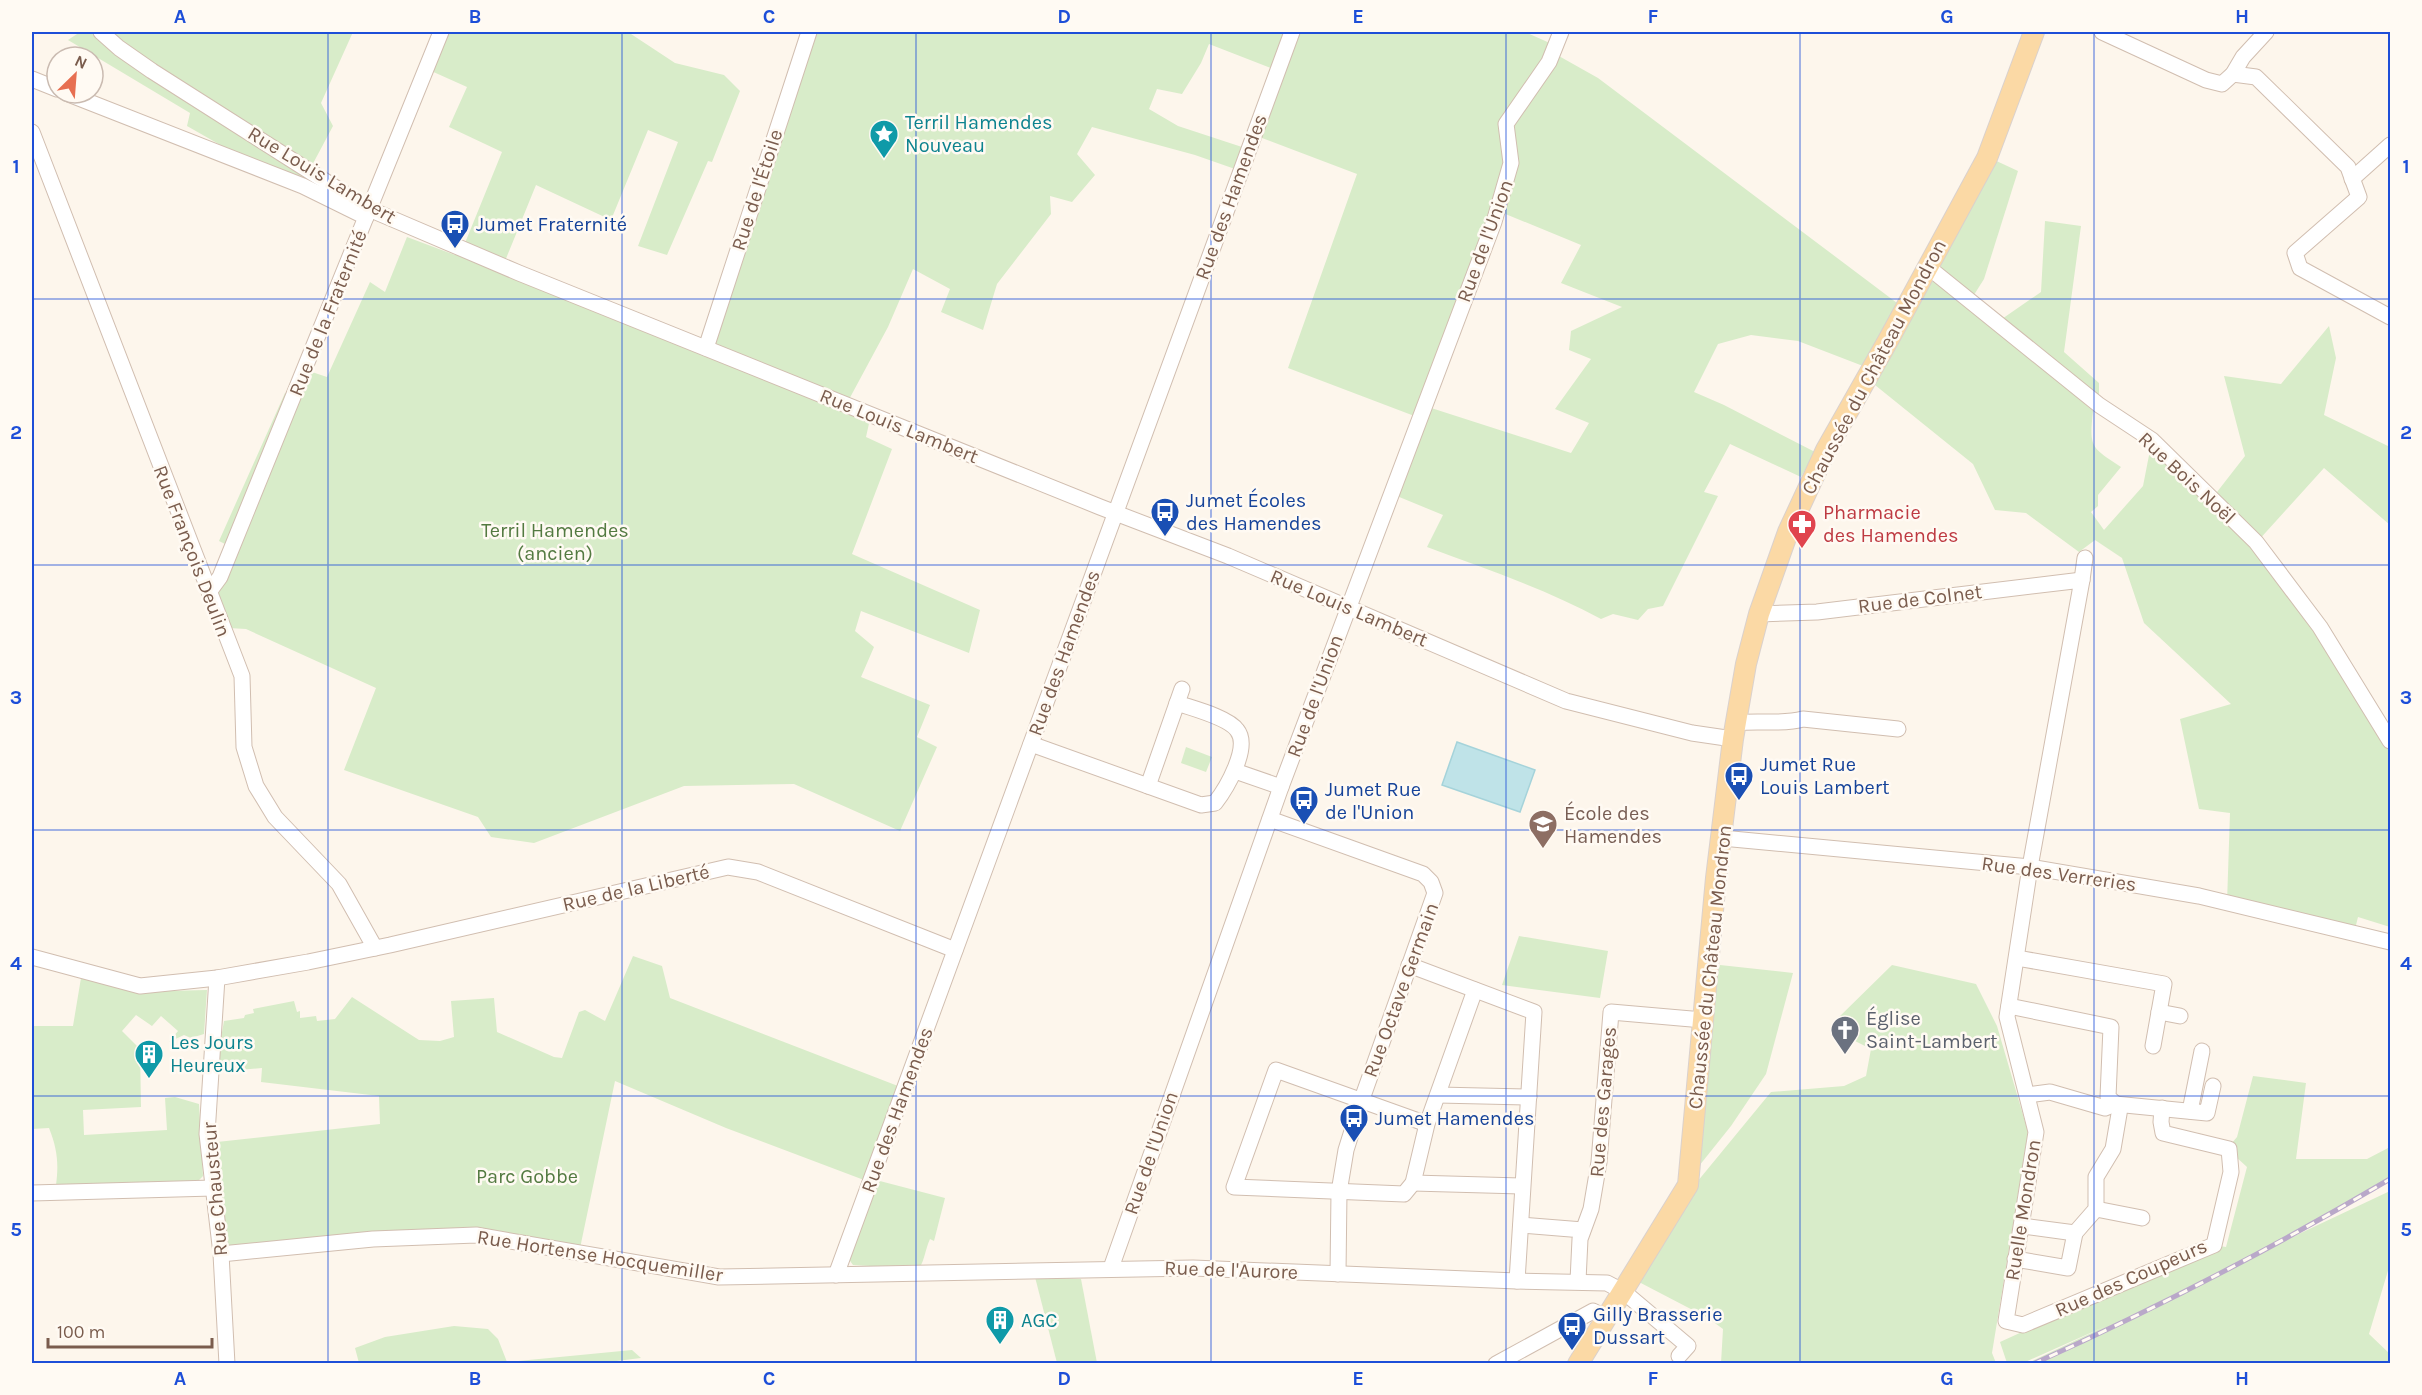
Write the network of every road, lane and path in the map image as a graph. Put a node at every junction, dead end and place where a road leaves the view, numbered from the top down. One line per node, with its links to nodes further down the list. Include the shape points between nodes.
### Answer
1 (101, 32): 14 (street, Rue Louis Lambert, via 152,71)
2 (441, 32): 14 (street, Rue de la Fraternité)
3 (809, 32): 17 (street, Rue de l'Étoile)
4 (1292, 32): 18 (street, Rue des Hamendes)
5 (1561, 32): 22 (street, Rue de l'Union, via 1549,62 1508,120 1510,171 1494,222)
6 (2102, 32): 9 (street, via 2206,80 2222,84)
7 (2266, 32): 9 (street)
8 (2030, 35): 15 (main road, Chaussée du Château Mondron, via 1987,158)
9 (2232, 74): 13 (street, via 2256,77 2348,167)
10 (97, 105): 14 (street)
11 (32, 132): 21 (street, Rue François Deulin)
12 (2391, 145): 13 (street)
13 (2352, 179): 16 (street, via 2359,197 2295,254 2300,268)
14 (368, 213): 17 (street, Rue Louis Lambert); 21 (street, Rue de la Fraternité, via 220,577)
15 (1928, 267): 23 (main road, Chaussée du Château Mondron, via 1826,450 1788,532); 26 (street, Rue Bois Noël, via 2099,405 2152,440 2256,542 2320,627)
16 (2391, 317)
17 (706, 348): 18 (street, Rue Louis Lambert)
18 (1114, 513): 22 (street, Rue Louis Lambert); 27 (street, Rue des Hamendes)
19 (2085, 558): 20 (street)
20 (2082, 580): 23 (street, Rue de Colnet, via 1817,612); 33 (street)
21 (209, 592): 35 (street, Rue François Deulin, via 242,675 244,747 256,786 275,817 339,884)
22 (1348, 606): 25 (street, Rue Louis Lambert, via 1566,701 1692,733); 30 (street, Rue de l'Union)
23 (1759, 614): 25 (main road, Chaussée du Château Mondron)
24 (1898, 729): 25 (street, Rue Louis Lambert, via 1803,719 1753,720)
25 (1735, 731): 32 (main road, Chaussée du Château Mondron)
26 (2391, 741)
27 (1031, 744): 29 (street); 36 (street, Rue des Hamendes)
28 (1234, 771): 29 (street, via 1215,803 1201,805); 29 (street, via 1242,742 1238,730 1179,696); 30 (street)
29 (1148, 786)
30 (1281, 787): 31 (street, Rue de l'Union)
31 (1270, 819): 39 (street, Rue Octave Germain, via 1423,874 1431,882 1435,893); 70 (street, Rue de l'Union)
32 (1722, 838): 33 (street, Rue des Verreries); 45 (main road, Chaussée du Château Mondron)
33 (2030, 867): 34 (street, Rue des Verreries, via 2199,896); 38 (street, Ruelle Mondron)
34 (2391, 942)
35 (375, 948): 36 (street, Rue de la Liberté, via 728,867 758,872); 40 (street, Rue de la Liberté)
36 (955, 950): 72 (street, Rue des Hamendes)
37 (32, 957): 40 (street, via 140,986)
38 (2017, 958): 42 (street, Ruelle Mondron); 43 (street, via 2164,984)
39 (1410, 964): 41 (street); 52 (street, Rue Octave Germain)
40 (217, 978): 59 (street, Rue Chausteur, via 207,1134)
41 (1475, 990): 49 (street); 51 (street, via 1534,1012)
42 (2009, 1006): 50 (street, Ruelle Mondron, via 2007,1017); 53 (street, via 2111,1027 2108,1097)
43 (2159, 1012): 44 (street); 46 (street)
44 (2180, 1016)
45 (1703, 1020): 66 (street, Rue des Garages, via 1611,1012 1599,1162); 75 (main road, Chaussée du Château Mondron, via 1688,1185)
46 (2154, 1046)
47 (2202, 1051): 55 (street)
48 (2213, 1086): 55 (street, via 2207,1113)
49 (1438, 1095): 51 (street); 56 (street)
50 (2027, 1095): 53 (street, via 2050,1092 2105,1108); 65 (street, Ruelle Mondron, via 2036,1132)
51 (1529, 1097): 58 (street)
52 (1362, 1099): 56 (street); 60 (street, Rue Octave Germain, via 1346,1150); 60 (street, via 1276,1070 1234,1187)
53 (2115, 1104): 54 (street); 62 (street, via 2120,1108 2113,1149 2096,1177)
54 (2162, 1108): 55 (street); 77 (street, Rue des Coupeurs, via 2163,1133 2229,1149 2231,1172 2214,1245 2023,1325)
55 (2190, 1111)
56 (1427, 1124): 57 (street)
57 (1413, 1183): 58 (street); 60 (street, via 1404,1194)
58 (1521, 1186): 64 (street)
59 (213, 1188): 61 (street); 68 (street, Rue Chausteur)
60 (1339, 1192): 71 (street, Rue Octave Germain)
61 (32, 1193)
62 (2096, 1209): 63 (street); 67 (street)
63 (2142, 1218)
64 (1521, 1225): 66 (street); 73 (street)
65 (2023, 1226): 67 (street); 69 (street, Ruelle Mondron)
66 (1583, 1230): 74 (street, Rue des Garages)
67 (2075, 1233): 69 (street, via 2068,1268)
68 (221, 1254): 72 (street, Rue Hortense Hocquemiller, via 373,1239 476,1235 719,1277); 79 (street, Rue Chausteur)
69 (2016, 1259): 77 (street, Ruelle Mondron)
70 (1111, 1268): 71 (street, Rue de l'Aurore); 72 (street, Rue de l'Aurore)
71 (1338, 1274): 73 (street, Rue de l'Aurore)
72 (836, 1275)
73 (1517, 1281): 74 (street, Rue de l'Aurore)
74 (1578, 1281): 75 (street, Rue de l'Aurore, via 1608,1283)
75 (1624, 1292): 76 (main road, Chaussée du Château Mondron); 78 (street, via 1688,1346)
76 (1607, 1318): 80 (street, via 1593,1311); 81 (main road, Chaussée du Château Mondron)
77 (2006, 1321)
78 (1679, 1356)
79 (227, 1364)
80 (1496, 1364)
81 (1578, 1364)

